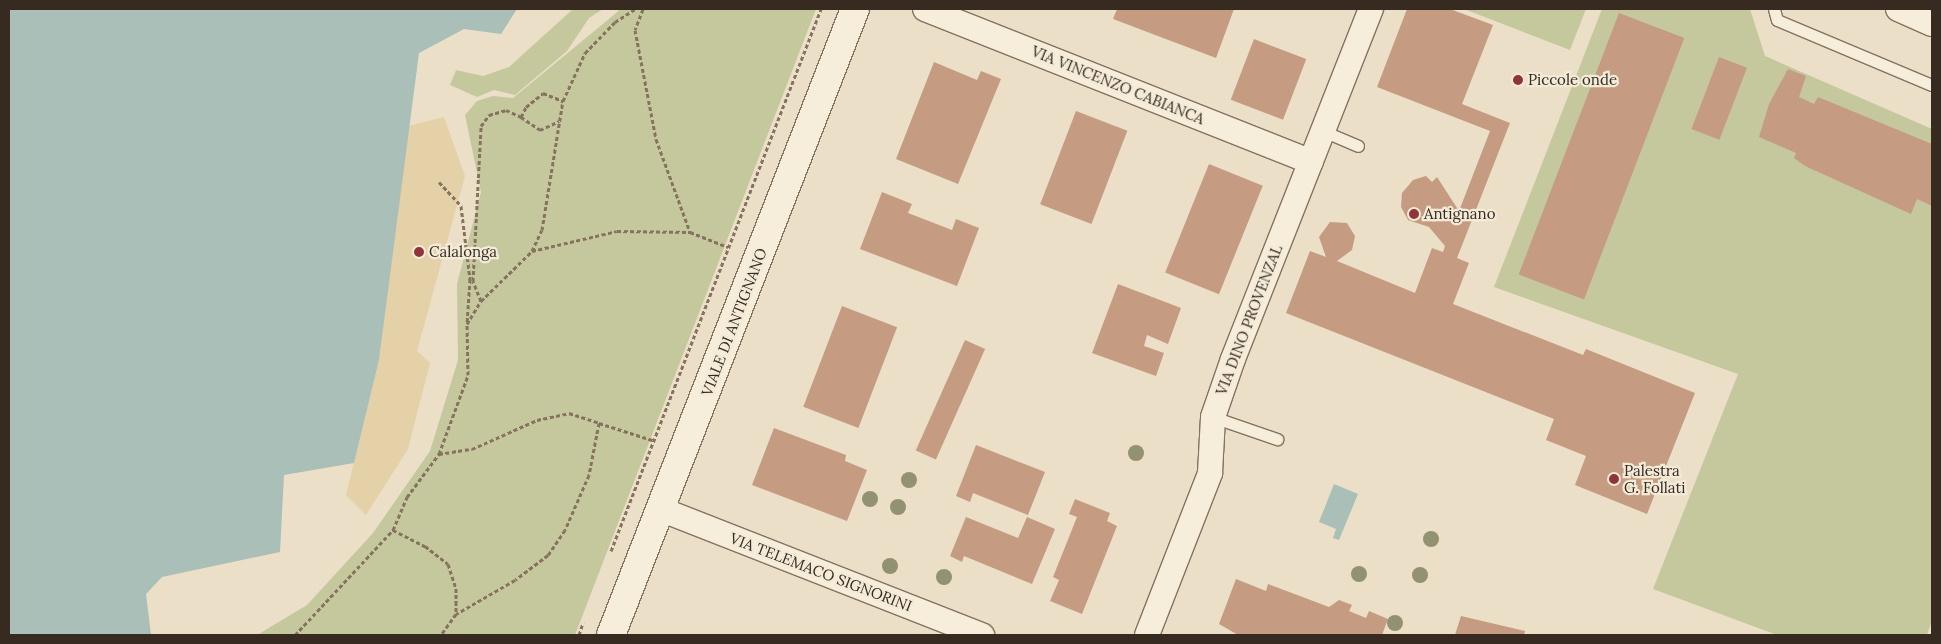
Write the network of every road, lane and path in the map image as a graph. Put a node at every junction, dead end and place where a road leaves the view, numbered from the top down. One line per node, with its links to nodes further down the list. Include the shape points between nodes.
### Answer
1 (635, 9): 11 (path, via 615,22 585,53)
2 (643, 9): 18 (path, via 635,30 656,140)
3 (821, 9): 19 (path)
4 (855, 9): 28 (main road, VIALE DI ANTIGNANO)
5 (925, 9): 16 (street, VIA VINCENZO CABIANCA)
6 (1371, 9): 14 (street, VIA DINO PROVENZAL)
7 (1774, 9): 10 (lane, via 1778,20)
8 (1898, 9): 9 (street)
9 (1932, 24)
10 (1932, 86)
11 (563, 100): 12 (path, via 543,94 526,107); 13 (path)
12 (522, 117): 13 (path, via 540,130); 21 (path, via 506,110 489,115 481,126 474,280)
13 (559, 120): 20 (path, via 542,230)
14 (1323, 131): 15 (lane); 16 (street, VIA DINO PROVENZAL)
15 (1358, 146)
16 (1311, 162): 23 (street, VIA DINO PROVENZAL)
17 (439, 182): 22 (path, via 461,206 470,279)
18 (690, 232): 19 (path); 20 (path, via 617,231)
19 (730, 248): 26 (path)
20 (532, 251): 21 (path)
21 (481, 301): 22 (path)
22 (467, 324): 27 (path, via 468,375)
23 (1213, 417): 25 (lane); 38 (street, VIA DINO PROVENZAL, via 1210,473)
24 (599, 423): 26 (path); 27 (path, via 569,413 536,420 472,449); 31 (path, via 589,475 565,530 548,555 515,580)
25 (1277, 439)
26 (655, 441): 30 (path)
27 (439, 454): 29 (path, via 407,497)
28 (660, 509): 36 (main road, VIALE DI ANTIGNANO); 37 (street, VIA TELEMACO SIGNORINI)
29 (393, 530): 31 (path, via 426,546 448,564 456,588); 33 (path)
30 (607, 561)
31 (456, 614): 34 (path)
32 (586, 617): 35 (path)
33 (295, 635)
34 (441, 635)
35 (578, 635)
36 (611, 635)
37 (982, 635)
38 (1147, 635)

